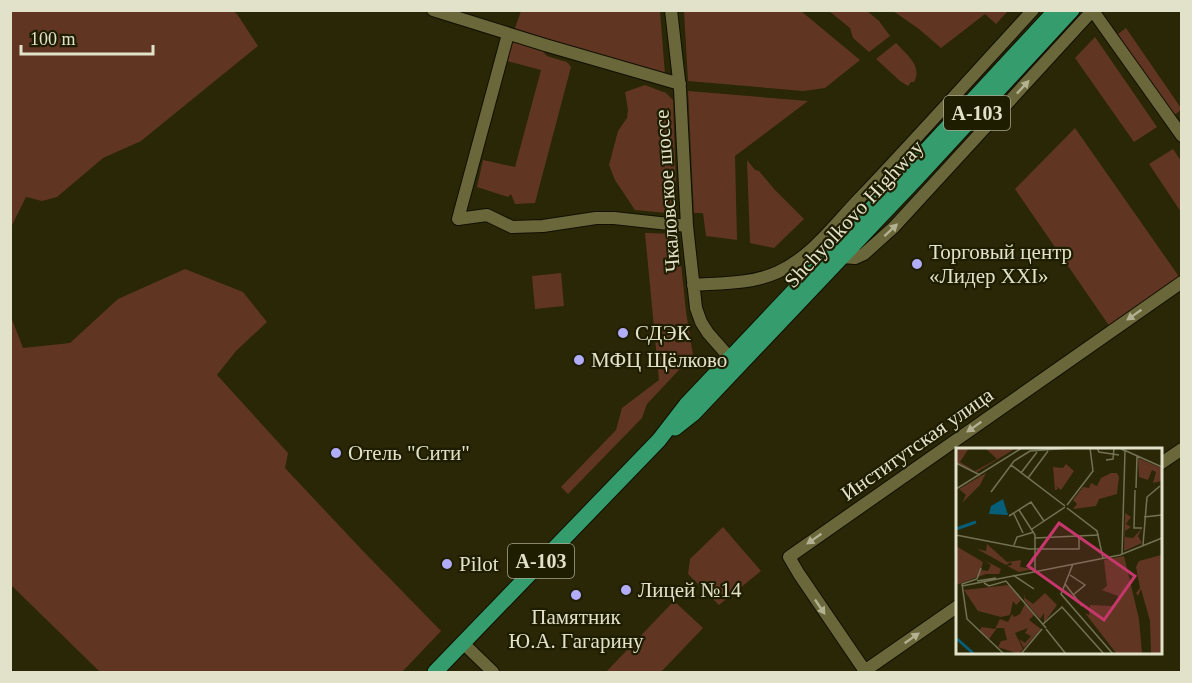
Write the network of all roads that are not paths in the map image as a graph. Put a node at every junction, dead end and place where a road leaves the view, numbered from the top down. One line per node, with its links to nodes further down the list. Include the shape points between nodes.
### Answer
1 (433, 10): 7 (street)
2 (671, 10): 9 (street, Чкаловское шоссе)
3 (1033, 10): 14 (street, А-103, via 808,251 766,277)
4 (1056, 10): 8 (main road, Shchyolkovo Highway / А-103)
5 (1072, 10): 8 (main road, Shchyolkovo Highway / А-103)
6 (1093, 11): 10 (street); 12 (street, А-103, one-way to 6, via 864,254 894,227)
7 (508, 34): 9 (street); 11 (street, via 458,219 488,214 512,226 596,218)
8 (1034, 42): 12 (main road, Shchyolkovo Highway / А-103); 17 (main road, Shchyolkovo Highway / А-103)
9 (680, 84): 11 (street, Чкаловское шоссе)
10 (1182, 136)
11 (687, 226): 14 (street, via 699,270); 15 (street, Чкаловское шоссе)
12 (842, 257): 19 (main road, Shchyolkovo Highway / А-103)
13 (1182, 282): 28 (street, Институтская улица, one-way to 28, via 789,557)
14 (712, 284): 15 (street, А-103); 16 (street, via 698,298)
15 (693, 285): 16 (street, Чкаловское шоссе)
16 (696, 308): 18 (street, Чкаловское шоссе)
17 (750, 337): 18 (street, via 737,345); 19 (main road, Shchyolkovo Highway / А-103)
18 (711, 338): 19 (street, Чкаловское шоссе); 20 (street, via 718,354)
19 (737, 360): 20 (main road, Shchyolkovo Highway / А-103); 21 (main road, Shchyolkovo Highway / А-103, via 694,413)
20 (710, 380): 21 (main road, Shchyolkovo Highway / А-103)
21 (659, 440): 25 (main road, Shchyolkovo Highway / А-103)
22 (1182, 449): 23 (street)
23 (1162, 463)
24 (956, 607): 28 (street, one-way to 24)
25 (463, 643): 26 (main road, Shchyolkovo Highway / А-103); 27 (street)
26 (435, 672)
27 (493, 672)
28 (864, 672)

